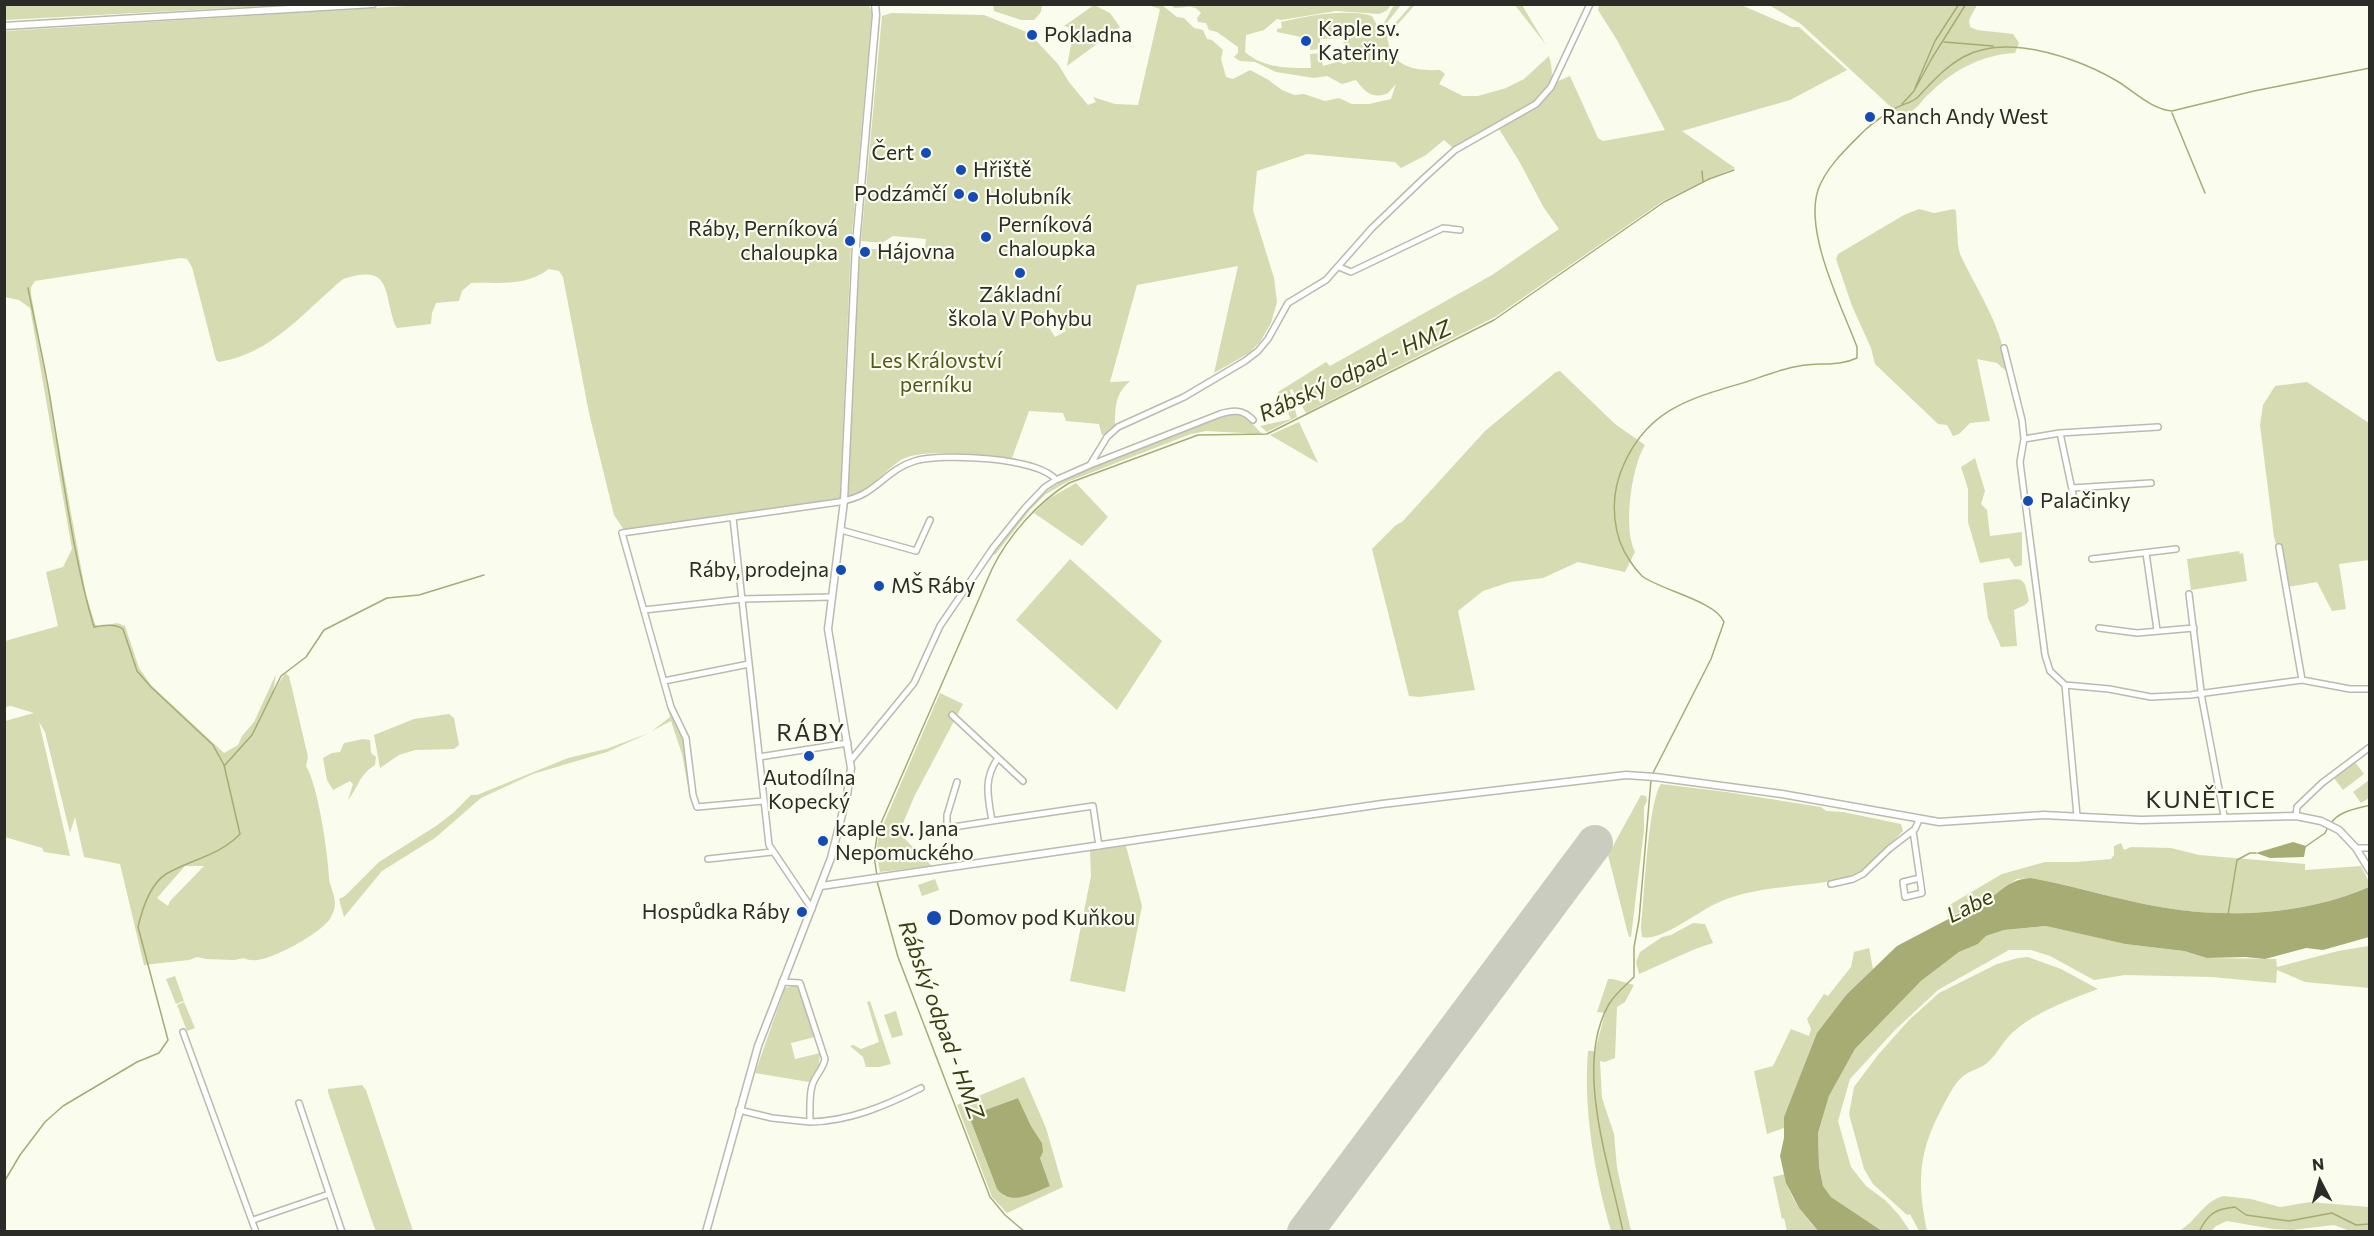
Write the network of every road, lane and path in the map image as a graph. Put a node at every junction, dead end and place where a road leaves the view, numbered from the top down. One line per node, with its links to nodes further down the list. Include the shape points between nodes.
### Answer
1 (373, 4): 4 (street)
2 (875, 4): 17 (street, via 853,295)
3 (1590, 4): 6 (street, via 1551,87 1536,104 1455,150 1385,214)
4 (4, 26)
5 (1461, 230): 6 (street, via 1443,228 1351,272)
6 (1339, 267): 12 (street, via 1324,282 1288,303 1264,345 1253,355 1184,397 1118,427)
7 (2004, 348): 11 (street)
8 (1253, 420): 12 (street, via 1241,411 1226,412)
9 (2158, 427): 10 (street)
10 (2060, 434): 11 (street); 15 (street)
11 (2024, 439): 35 (street, via 2020,462 2042,635 2050,671)
12 (1090, 465): 13 (street)
13 (1056, 480): 17 (street, via 1048,472 1015,461 937,458 900,467 866,493); 43 (street, via 1005,532 940,626 914,683)
14 (2151, 483): 15 (street)
15 (2072, 488): 16 (street)
16 (2074, 499)
17 (844, 501): 18 (street); 20 (street)
18 (734, 518): 27 (street); 28 (street, via 622,533)
19 (930, 520): 20 (street, via 916,551)
20 (841, 530): 26 (street)
21 (2279, 547): 33 (street)
22 (2176, 549): 23 (street)
23 (2146, 552): 24 (street); 31 (street)
24 (2092, 559)
25 (2189, 594): 30 (street)
26 (832, 597): 27 (street); 39 (street, via 829,641)
27 (742, 599): 28 (street); 32 (street)
28 (644, 610): 34 (street)
29 (2099, 628): 31 (street, via 2137,633)
30 (2194, 628): 31 (street); 37 (street)
31 (2157, 630)
32 (749, 664): 34 (street); 41 (street)
33 (2302, 680): 36 (street); 37 (street)
34 (664, 681): 46 (street, via 686,738 697,807)
35 (2065, 685): 37 (street, via 2151,697); 47 (street)
36 (2370, 689)
37 (2202, 693): 48 (street)
38 (952, 715): 42 (street)
39 (848, 743): 41 (street); 43 (street)
40 (2370, 747): 49 (street, via 2308,796 2297,807)
41 (759, 757): 46 (street)
42 (998, 758): 44 (street); 51 (street, via 987,781)
43 (851, 760): 63 (street, via 847,795)
44 (1023, 781)
45 (957, 783): 52 (street)
46 (763, 801): 58 (street)
47 (2077, 816): 48 (street, via 2141,820); 50 (street, via 1970,822)
48 (2224, 816): 49 (street)
49 (2296, 816): 56 (street, via 2337,828)
50 (1919, 820): 54 (street); 55 (street, via 1782,794 1619,775 1382,804)
51 (992, 821): 52 (street); 55 (street, via 1093,806)
52 (947, 828): 53 (street)
53 (928, 831)
54 (1913, 831): 61 (street); 62 (street, via 1863,874)
55 (1099, 846): 63 (street)
56 (2356, 848): 57 (street); 60 (street)
57 (2370, 848)
58 (772, 852): 59 (street); 64 (street)
59 (708, 859)
60 (2370, 871)
61 (1920, 878)
62 (1831, 884)
63 (821, 886): 64 (street)
64 (812, 909): 65 (street)
65 (783, 982): 69 (street); 70 (street, via 800,983 825,1059 812,1086)
66 (183, 1032): 72 (street)
67 (921, 1088): 70 (street, via 857,1116)
68 (299, 1103): 71 (street)
69 (739, 1110): 70 (street); 75 (street)
70 (810, 1122)
71 (329, 1194): 72 (street); 74 (street)
72 (253, 1220): 73 (street)
73 (256, 1232)
74 (342, 1232)
75 (706, 1232)

